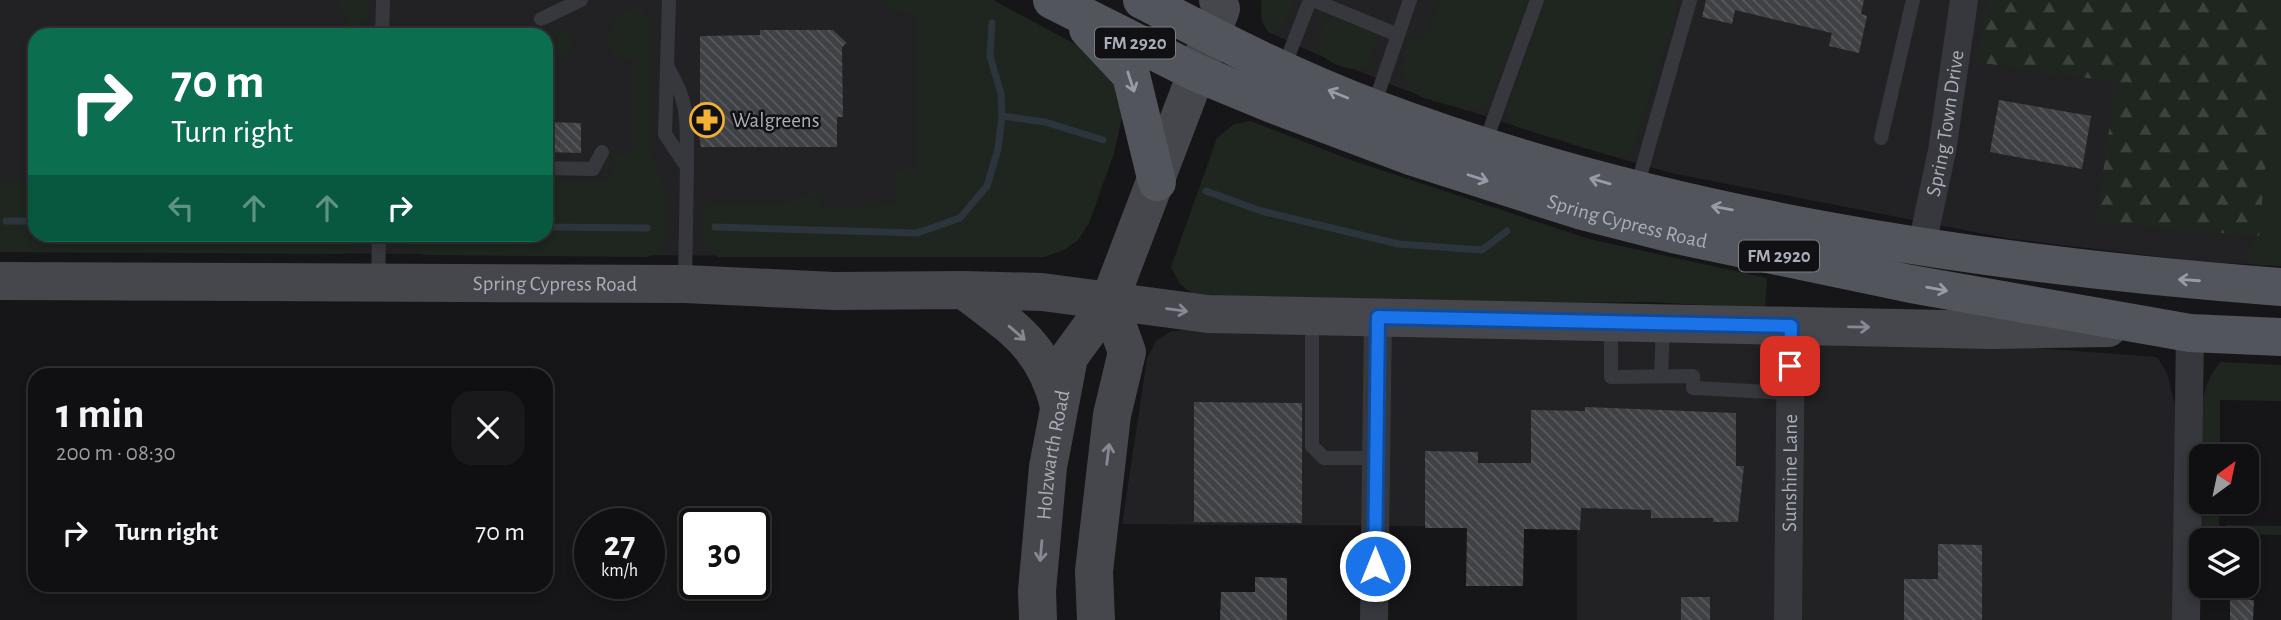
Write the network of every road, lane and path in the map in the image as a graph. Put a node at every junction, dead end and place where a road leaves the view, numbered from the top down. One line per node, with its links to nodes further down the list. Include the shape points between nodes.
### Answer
1 (383, 0): 14 (lane)
2 (581, 0): 13 (lane)
3 (669, 0): 16 (lane)
4 (1142, 0): 12 (main road, FM 2920 / FM 2920)
5 (1311, 0): 15 (lane); 17 (lane)
6 (1410, 0): 15 (lane)
7 (1537, 0): 21 (lane)
8 (1690, 0): 26 (lane)
9 (1913, 0): 20 (lane)
10 (1964, 0): 28 (street, Spring Town Drive, via 1942,151)
11 (1062, 6): 18 (main road, FM 2920 / FM 2920); 25 (main road, one-way to 25, via 1131,75)
12 (1223, 11): 17 (main road, Spring Cypress Road / FM 2920); 18 (main road, Holzwarth Road)
13 (541, 19)
14 (382, 28)
15 (1398, 35): 19 (lane)
16 (667, 67): 23 (lane, via 686,104); 23 (lane, via 665,134)
17 (1283, 71): 19 (main road, Spring Cypress Road / FM 2920, one-way to 17)
18 (1197, 74): 25 (main road, Holzwarth Road); 29 (main road, Spring Cypress Road / FM 2920, one-way to 29, via 1413,157 1579,210)
19 (1373, 108): 21 (main road, Spring Cypress Road / FM 2920)
20 (1881, 138)
21 (1484, 146): 26 (main road, Spring Cypress Road / FM 2920, one-way to 21)
22 (602, 152): 24 (lane, via 593,169)
23 (687, 167): 32 (lane)
24 (553, 168)
25 (1157, 182): 35 (main road, Holzwarth Road)
26 (1636, 192): 28 (main road, Spring Cypress Road / FM 2920, one-way to 26)
27 (379, 242): 31 (lane)
28 (1922, 245): 29 (main road, via 1892,261 1759,235); 33 (main road, Spring Cypress Road / FM 2920, one-way to 28, via 2136,276)
29 (1730, 246): 42 (main road, Spring Cypress Road / FM 2920, one-way to 42)
30 (0, 281): 31 (main road, Spring Cypress Road)
31 (378, 284): 32 (main road, Spring Cypress Road)
32 (685, 285): 34 (main road, Spring Cypress Road)
33 (2281, 287)
34 (964, 290): 35 (main road, Spring Cypress Road, via 1042,292); 47 (main road, one-way to 47, via 1031,344 1052,379)
35 (1109, 302): 37 (main road, Spring Cypress Road, one-way to 37, via 1208,314); 47 (main road, Holzwarth Road, via 1069,357); 50 (main road, one-way to 35, via 1094,570 1112,415 1127,352)
36 (2281, 309): 43 (main road, via 2212,306)
37 (1312, 314): 38 (main road, Spring Cypress Road); 48 (lane, via 1312,446 1324,457)
38 (1378, 317): 39 (main road, Spring Cypress Road); 48 (street)
39 (1611, 323): 40 (main road, Spring Cypress Road); 45 (lane, via 1611,377)
40 (1663, 323): 41 (main road, Spring Cypress Road); 45 (lane)
41 (1791, 326): 42 (main road, Spring Cypress Road, one-way to 42); 46 (street, Sunshine Lane)
42 (2153, 327): 43 (main road, Spring Cypress Road / FM 2920)
43 (2190, 333): 44 (main road, Spring Cypress Road / FM 2920); 53 (street)
44 (2281, 337)
45 (1661, 376): 46 (lane, via 1693,376 1693,388)
46 (1789, 393): 52 (street, Sunshine Lane)
47 (1059, 405): 49 (main road, Holzwarth Road, one-way to 49, via 1048,467)
48 (1376, 458): 51 (street)
49 (1038, 620)
50 (1096, 620)
51 (1374, 620)
52 (1788, 620)
53 (2186, 620)

